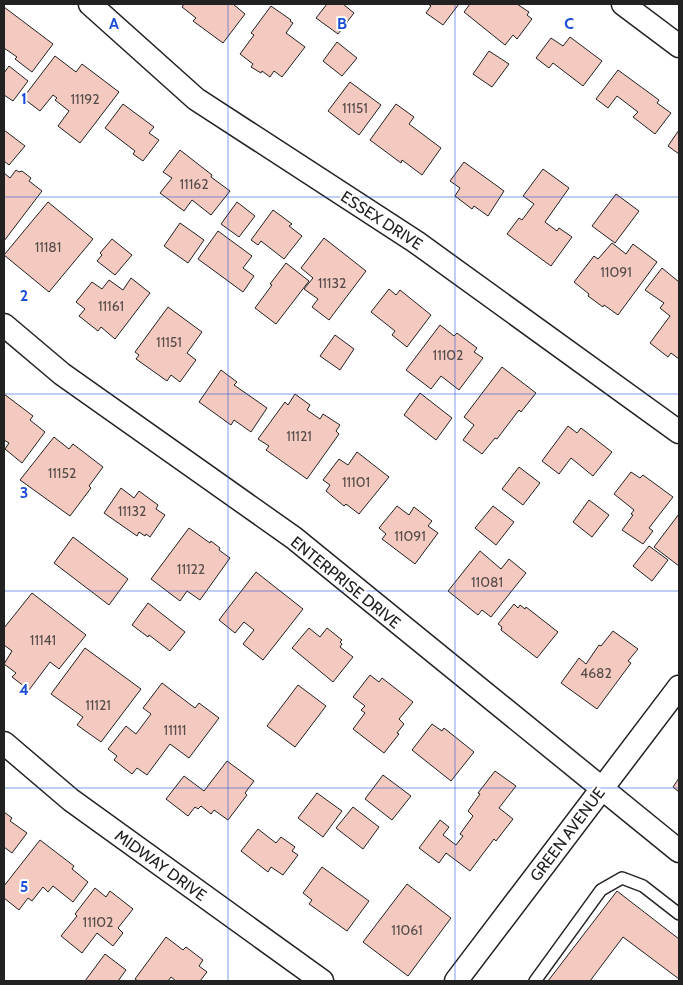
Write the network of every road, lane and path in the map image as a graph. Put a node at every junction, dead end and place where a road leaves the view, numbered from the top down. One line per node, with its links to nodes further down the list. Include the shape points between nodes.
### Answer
1 (90, 4): 5 (street, ESSEX DRIVE, via 196,99 416,242)
2 (623, 4): 3 (street)
3 (679, 46)
4 (4, 325): 8 (street, ENTERPRISE DRIVE, via 62,374 294,538)
5 (679, 432)
6 (679, 687): 8 (street, GREEN AVENUE)
7 (4, 743): 11 (street, MIDWAY DRIVE, via 71,800)
8 (601, 789): 9 (street, ENTERPRISE DRIVE); 12 (street, GREEN AVENUE)
9 (679, 851)
10 (679, 914): 13 (lane, via 643,886 622,878 601,890)
11 (322, 981)
12 (456, 981)
13 (535, 981)

